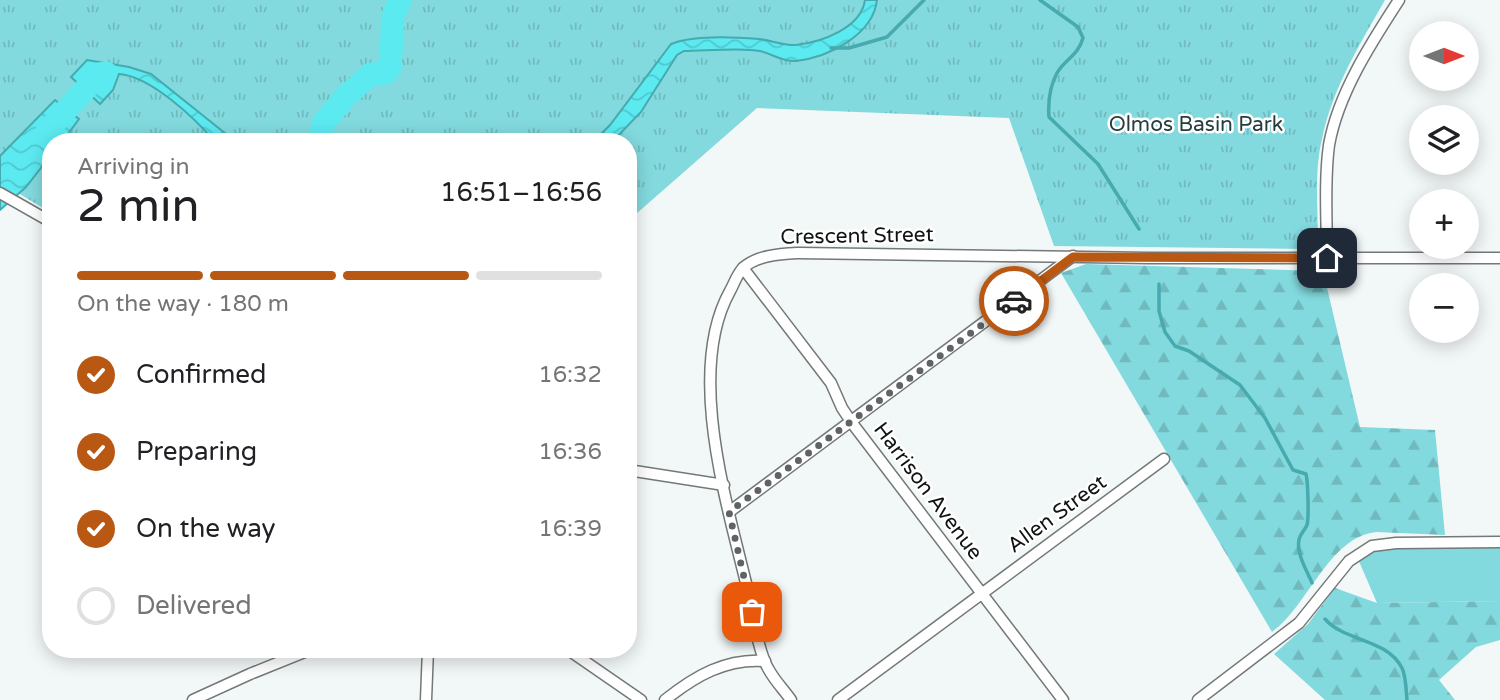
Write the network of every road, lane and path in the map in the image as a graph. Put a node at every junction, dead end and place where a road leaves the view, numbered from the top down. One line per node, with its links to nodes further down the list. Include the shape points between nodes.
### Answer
1 (1399, 0): 5 (street, via 1336,117 1326,179)
2 (0, 193): 3 (street)
3 (42, 217)
4 (1073, 257): 5 (street, Crescent Street); 7 (street, Crescent Street, via 799,253 756,260); 8 (street)
5 (1327, 258): 6 (street, Crescent Street)
6 (1500, 258)
7 (743, 268): 8 (street, Harrison Avenue, via 831,383); 11 (street, via 725,300 711,358 709,386)
8 (852, 423): 12 (street); 14 (street, Harrison Avenue)
9 (1164, 459): 14 (street, Allen Street)
10 (637, 471): 11 (street)
11 (724, 485): 12 (street)
12 (729, 512): 18 (street)
13 (1500, 542): 27 (street, via 1373,546 1349,561 1299,623)
14 (981, 592): 25 (street, Allen Street); 26 (street, Harrison Avenue)
15 (292, 658): 19 (street)
16 (428, 658): 21 (street)
17 (580, 658): 22 (street)
18 (765, 661): 23 (street, via 730,662 705,672); 24 (street)
19 (208, 696): 20 (street)
20 (193, 700)
21 (426, 700)
22 (642, 700)
23 (664, 700)
24 (791, 700)
25 (838, 700)
26 (1063, 700)
27 (1198, 700)

